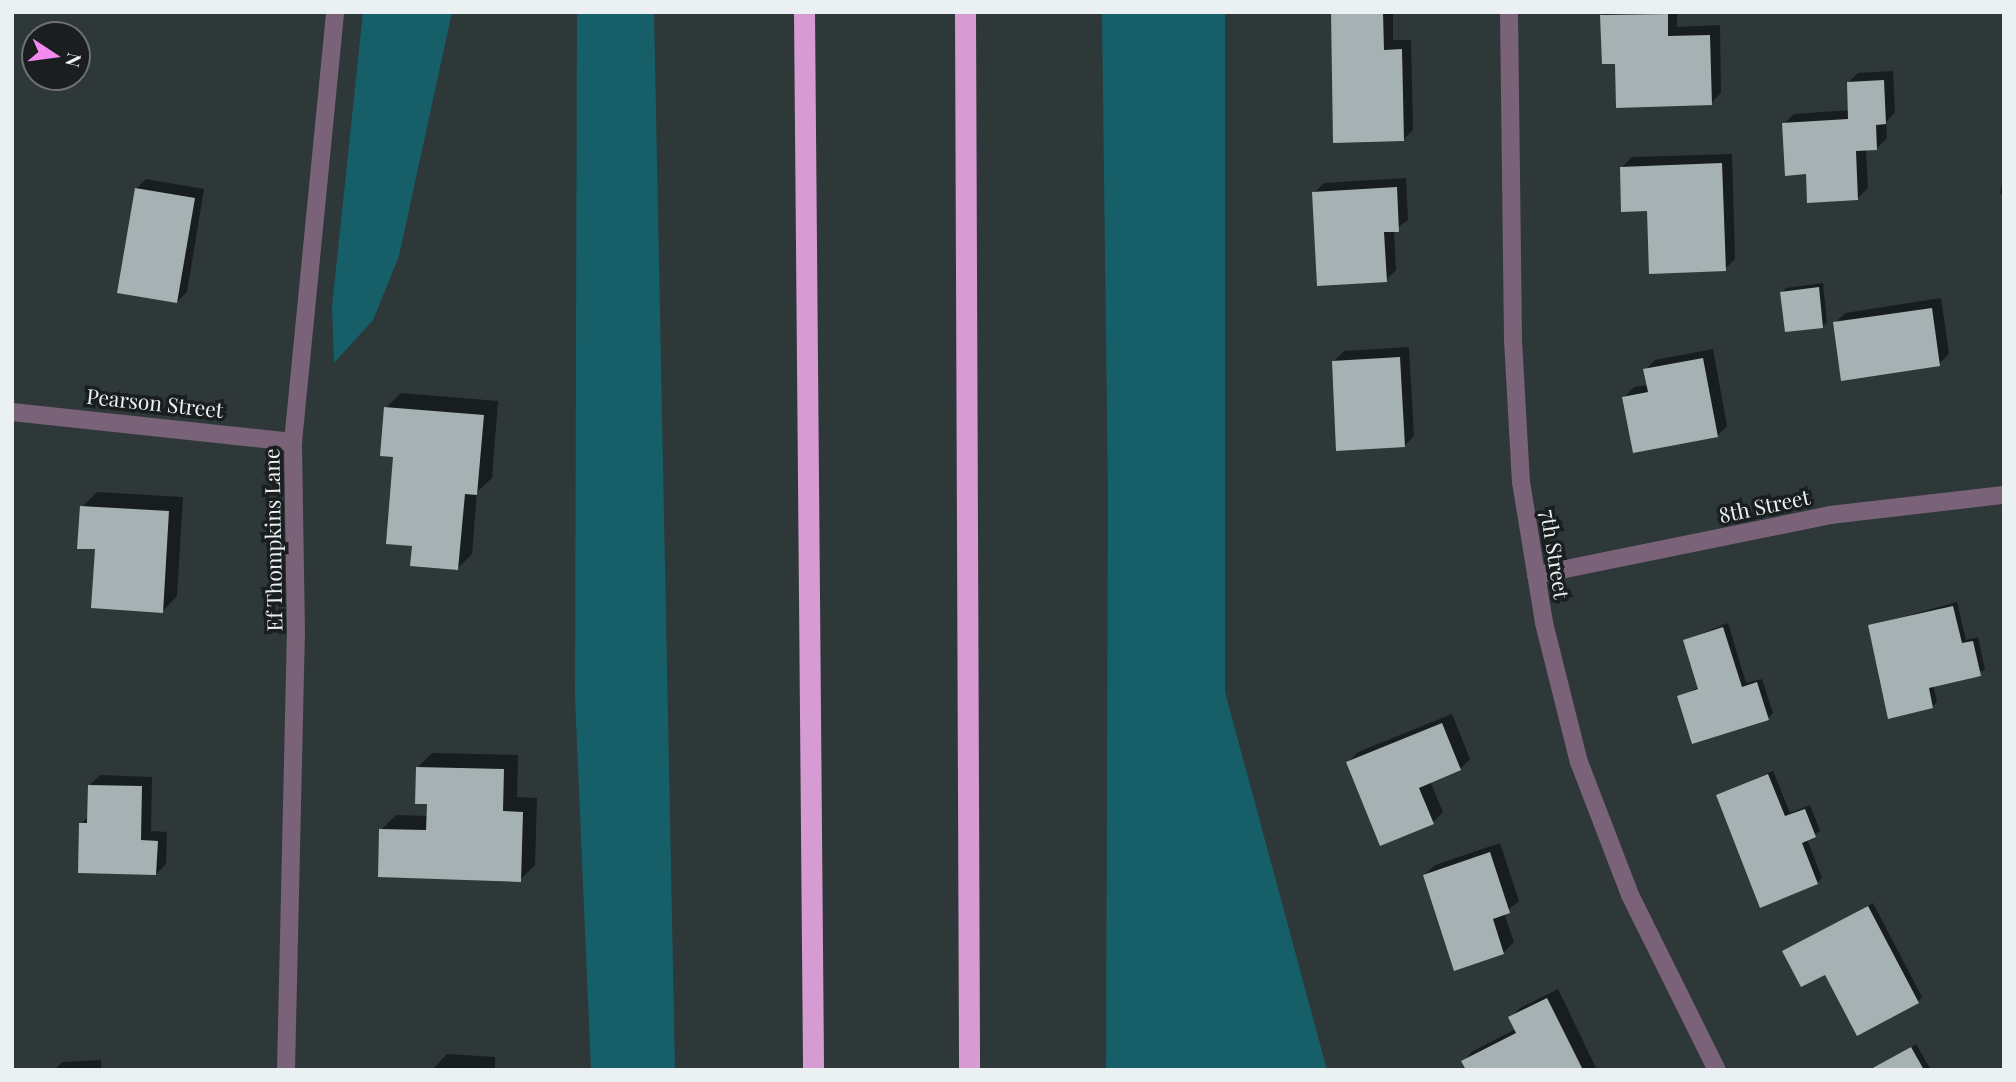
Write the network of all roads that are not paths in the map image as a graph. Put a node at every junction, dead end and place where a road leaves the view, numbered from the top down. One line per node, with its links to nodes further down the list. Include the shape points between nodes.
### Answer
1 (335, 12): 6 (street, Ef Thompkins Lane)
2 (804, 12): 10 (highway)
3 (965, 12): 11 (highway)
4 (1509, 12): 8 (street, 7th Street, via 1513,340 1521,482)
5 (12, 412): 6 (street, Pearson Street)
6 (293, 442): 9 (street, Ef Thompkins Lane, via 296,635)
7 (2004, 495): 8 (street, 8th Street, via 1830,515)
8 (1536, 575): 12 (street, 7th Street, via 1579,762 1630,895)
9 (286, 1070)
10 (813, 1070)
11 (969, 1070)
12 (1717, 1070)

